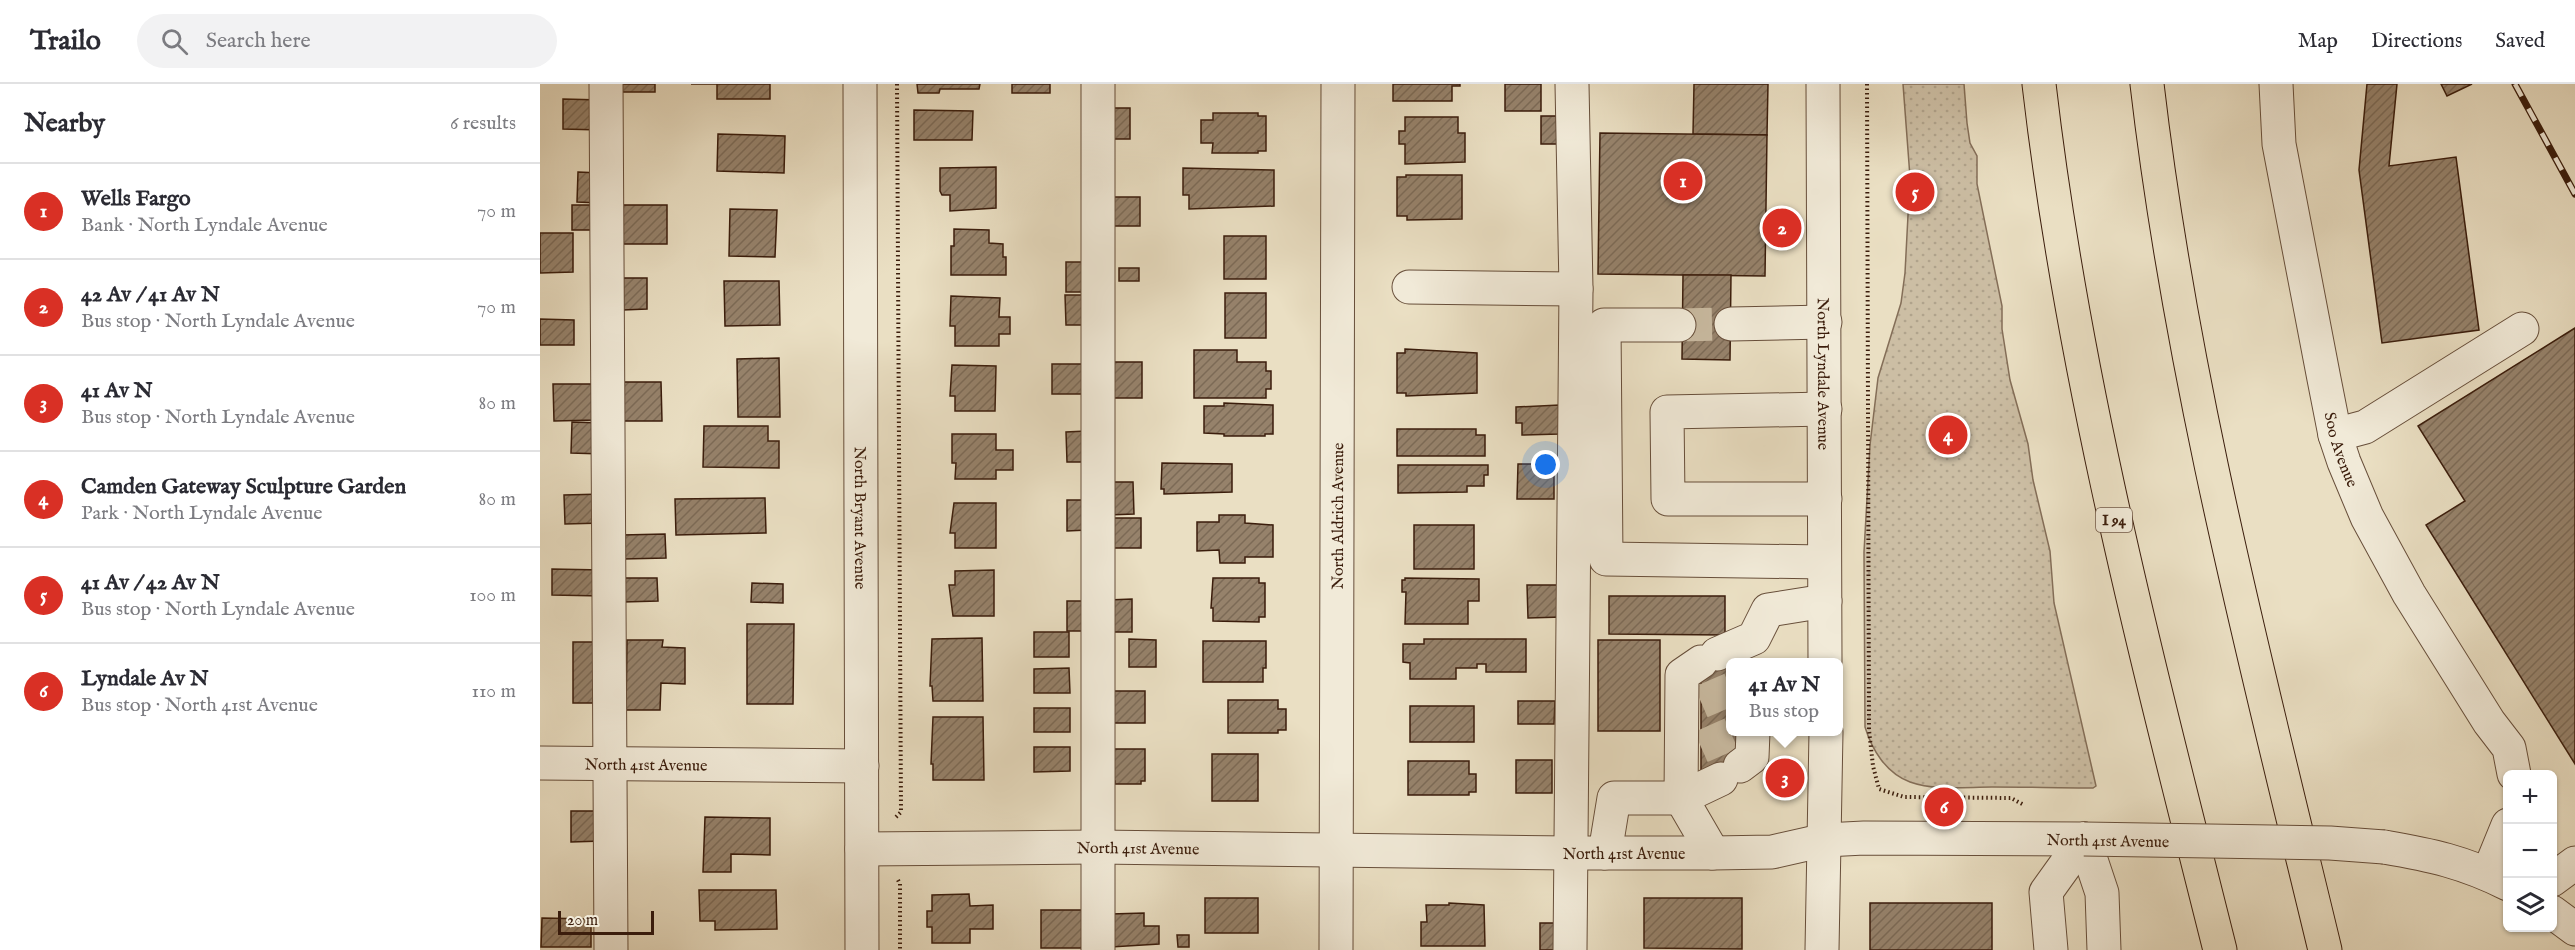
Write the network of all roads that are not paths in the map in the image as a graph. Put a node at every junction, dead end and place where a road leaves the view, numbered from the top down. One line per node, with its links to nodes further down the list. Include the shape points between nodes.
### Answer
1 (606, 84): 26 (street)
2 (860, 84): 27 (street, North Bryant Avenue)
3 (1098, 84): 32 (street)
4 (1338, 84): 34 (street, North Aldrich Avenue)
5 (1572, 84): 11 (street)
6 (1822, 84): 12 (street, North Lyndale Avenue)
7 (2038, 84): 52 (highway, I 94, via 2066,279 2095,434 2127,580)
8 (2147, 84): 53 (highway, via 2175,274 2203,420)
9 (2276, 84): 17 (street, Soo Avenue, via 2279,144)
10 (1409, 287): 11 (street)
11 (1576, 289): 36 (street)
12 (1825, 322): 13 (street); 16 (street, North Lyndale Avenue)
13 (1731, 324)
14 (1679, 325): 19 (street, via 1604,325 1606,559)
15 (2522, 329): 17 (street, via 2365,427)
16 (1825, 409): 18 (street, North Lyndale Avenue); 18 (street, via 1667,412 1668,499)
17 (2335, 435): 28 (street, Soo Avenue, via 2367,517 2409,594 2509,748)
18 (1825, 499): 19 (street, North Lyndale Avenue)
19 (1824, 562): 20 (street, North Lyndale Avenue)
20 (1825, 600): 21 (street, via 1768,610); 22 (street, North Lyndale Avenue)
21 (1754, 650): 29 (street, via 1709,658 1682,675 1691,708 1691,753)
22 (1825, 658)
23 (1753, 736): 29 (street, via 1752,757)
24 (1826, 736): 31 (street)
25 (540, 763): 26 (street, North 41st Avenue)
26 (610, 764): 27 (street, North 41st Avenue); 44 (street)
27 (862, 766): 33 (street, North Bryant Avenue)
28 (2513, 770)
29 (1682, 798): 37 (street, via 1614,798); 38 (street)
30 (2084, 839): 31 (street, North 41st Avenue); 41 (street, North 41st Avenue, bridge, via 2384,847 2442,857); 50 (street, via 2046,892); 51 (street, via 2103,893)
31 (1825, 840): 38 (street, North 41st Avenue, via 1772,852); 49 (street)
32 (1097, 847): 33 (street, North 41st Avenue); 34 (street, North 41st Avenue); 46 (street)
33 (862, 849): 45 (street, North Bryant Avenue)
34 (1336, 850): 36 (street, North 41st Avenue); 47 (street, North Aldrich Avenue)
35 (2503, 852): 41 (street)
36 (1569, 853): 37 (street, North 41st Avenue); 48 (street)
37 (1605, 853): 38 (street, North 41st Avenue)
38 (1713, 853)
39 (2575, 863): 40 (street)
40 (2556, 878)
41 (2498, 879)
42 (2557, 915): 43 (street)
43 (2575, 929)
44 (611, 950)
45 (862, 950)
46 (1098, 950)
47 (1336, 950)
48 (1570, 950)
49 (1822, 950)
50 (2050, 950)
51 (2104, 950)
52 (2220, 950)
53 (2325, 950)

